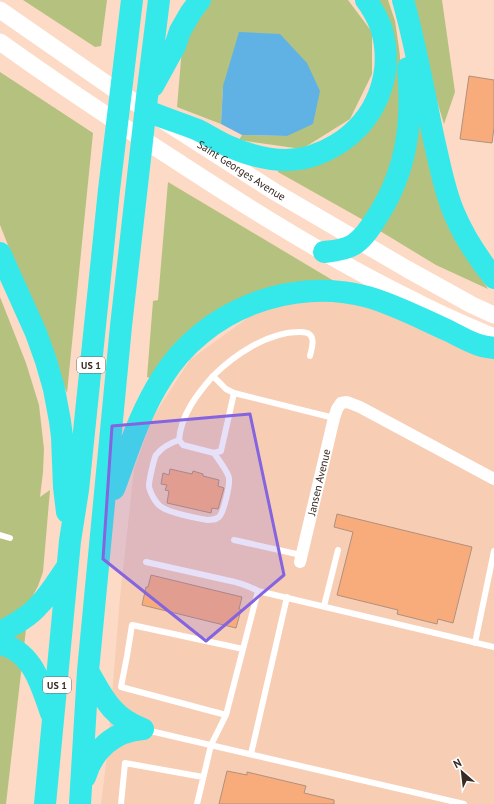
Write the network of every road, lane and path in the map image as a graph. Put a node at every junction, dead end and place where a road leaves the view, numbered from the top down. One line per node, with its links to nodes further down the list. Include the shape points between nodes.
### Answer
1 (132, 0): 29 (highway, US 1, via 109,190 78,490)
2 (159, 0): 9 (highway)
3 (200, 0): 9 (highway, via 180,31)
4 (366, 0): 10 (highway, via 377,18 384,42 386,62 383,82 376,102 358,128 331,148 299,159 253,156 227,146)
5 (394, 0): 11 (highway, via 408,69 408,138 389,197 370,228)
6 (403, 0): 14 (highway, via 450,200 465,236)
7 (0, 10): 10 (main road, Saint Georges Avenue, via 110,87)
8 (0, 42): 12 (main road, via 187,168)
9 (164, 44): 10 (highway)
10 (149, 105): 11 (main road, Saint Georges Avenue, via 231,165); 25 (highway, US 1, via 134,210)
11 (358, 241): 12 (highway, via 347,248); 15 (main road, Saint Georges Avenue, via 429,282)
12 (324, 252): 16 (main road, via 418,303)
13 (0, 253): 29 (highway, via 36,333 54,389 62,437)
14 (494, 278)
15 (494, 315)
16 (494, 337)
17 (494, 348): 25 (highway, via 479,345 397,307 345,292 320,290 291,293 245,307 219,321 190,343 162,377 138,425)
18 (310, 356): 19 (lane, via 313,341 311,335 303,332 286,334 243,352)
19 (213, 376): 20 (lane); 22 (lane, via 188,410)
20 (234, 393): 21 (lane); 23 (lane, via 221,450)
21 (334, 418): 24 (street, Jansen Avenue, via 341,403 347,402); 32 (street, Jansen Avenue)
22 (179, 440): 23 (lane, via 183,445); 23 (lane, via 169,443 155,456 149,484 158,505 167,510 207,520 213,520 222,513 229,478)
23 (214, 454)
24 (494, 479)
25 (103, 520): 43 (highway, US 1)
26 (0, 535): 27 (lane)
27 (10, 538)
28 (234, 540): 32 (lane)
29 (70, 541): 34 (highway, US 1)
30 (338, 550): 37 (lane)
31 (494, 551): 39 (lane)
32 (300, 559)
33 (146, 562): 35 (lane, via 236,581)
34 (68, 566): 38 (highway, via 38,606 20,621); 45 (highway, US 1)
35 (258, 590): 36 (lane); 42 (lane)
36 (287, 598): 37 (lane); 48 (lane)
37 (324, 606): 39 (lane)
38 (0, 632)
39 (475, 643): 41 (lane)
40 (0, 644): 45 (highway, via 13,648 32,666)
41 (494, 648)
42 (243, 649): 44 (lane); 44 (lane, via 132,625 121,687)
43 (88, 670): 46 (highway, via 104,700 114,712 127,722); 50 (highway, US 1)
44 (226, 715): 47 (lane)
45 (54, 719): 51 (highway, US 1)
46 (143, 729): 47 (lane); 50 (highway, via 120,734 101,748 90,763)
47 (211, 744): 48 (lane); 49 (lane)
48 (251, 754): 54 (lane)
49 (203, 777): 52 (lane, via 125,763); 53 (lane)
50 (81, 799)
51 (45, 804)
52 (121, 804)
53 (197, 804)
54 (464, 804)

